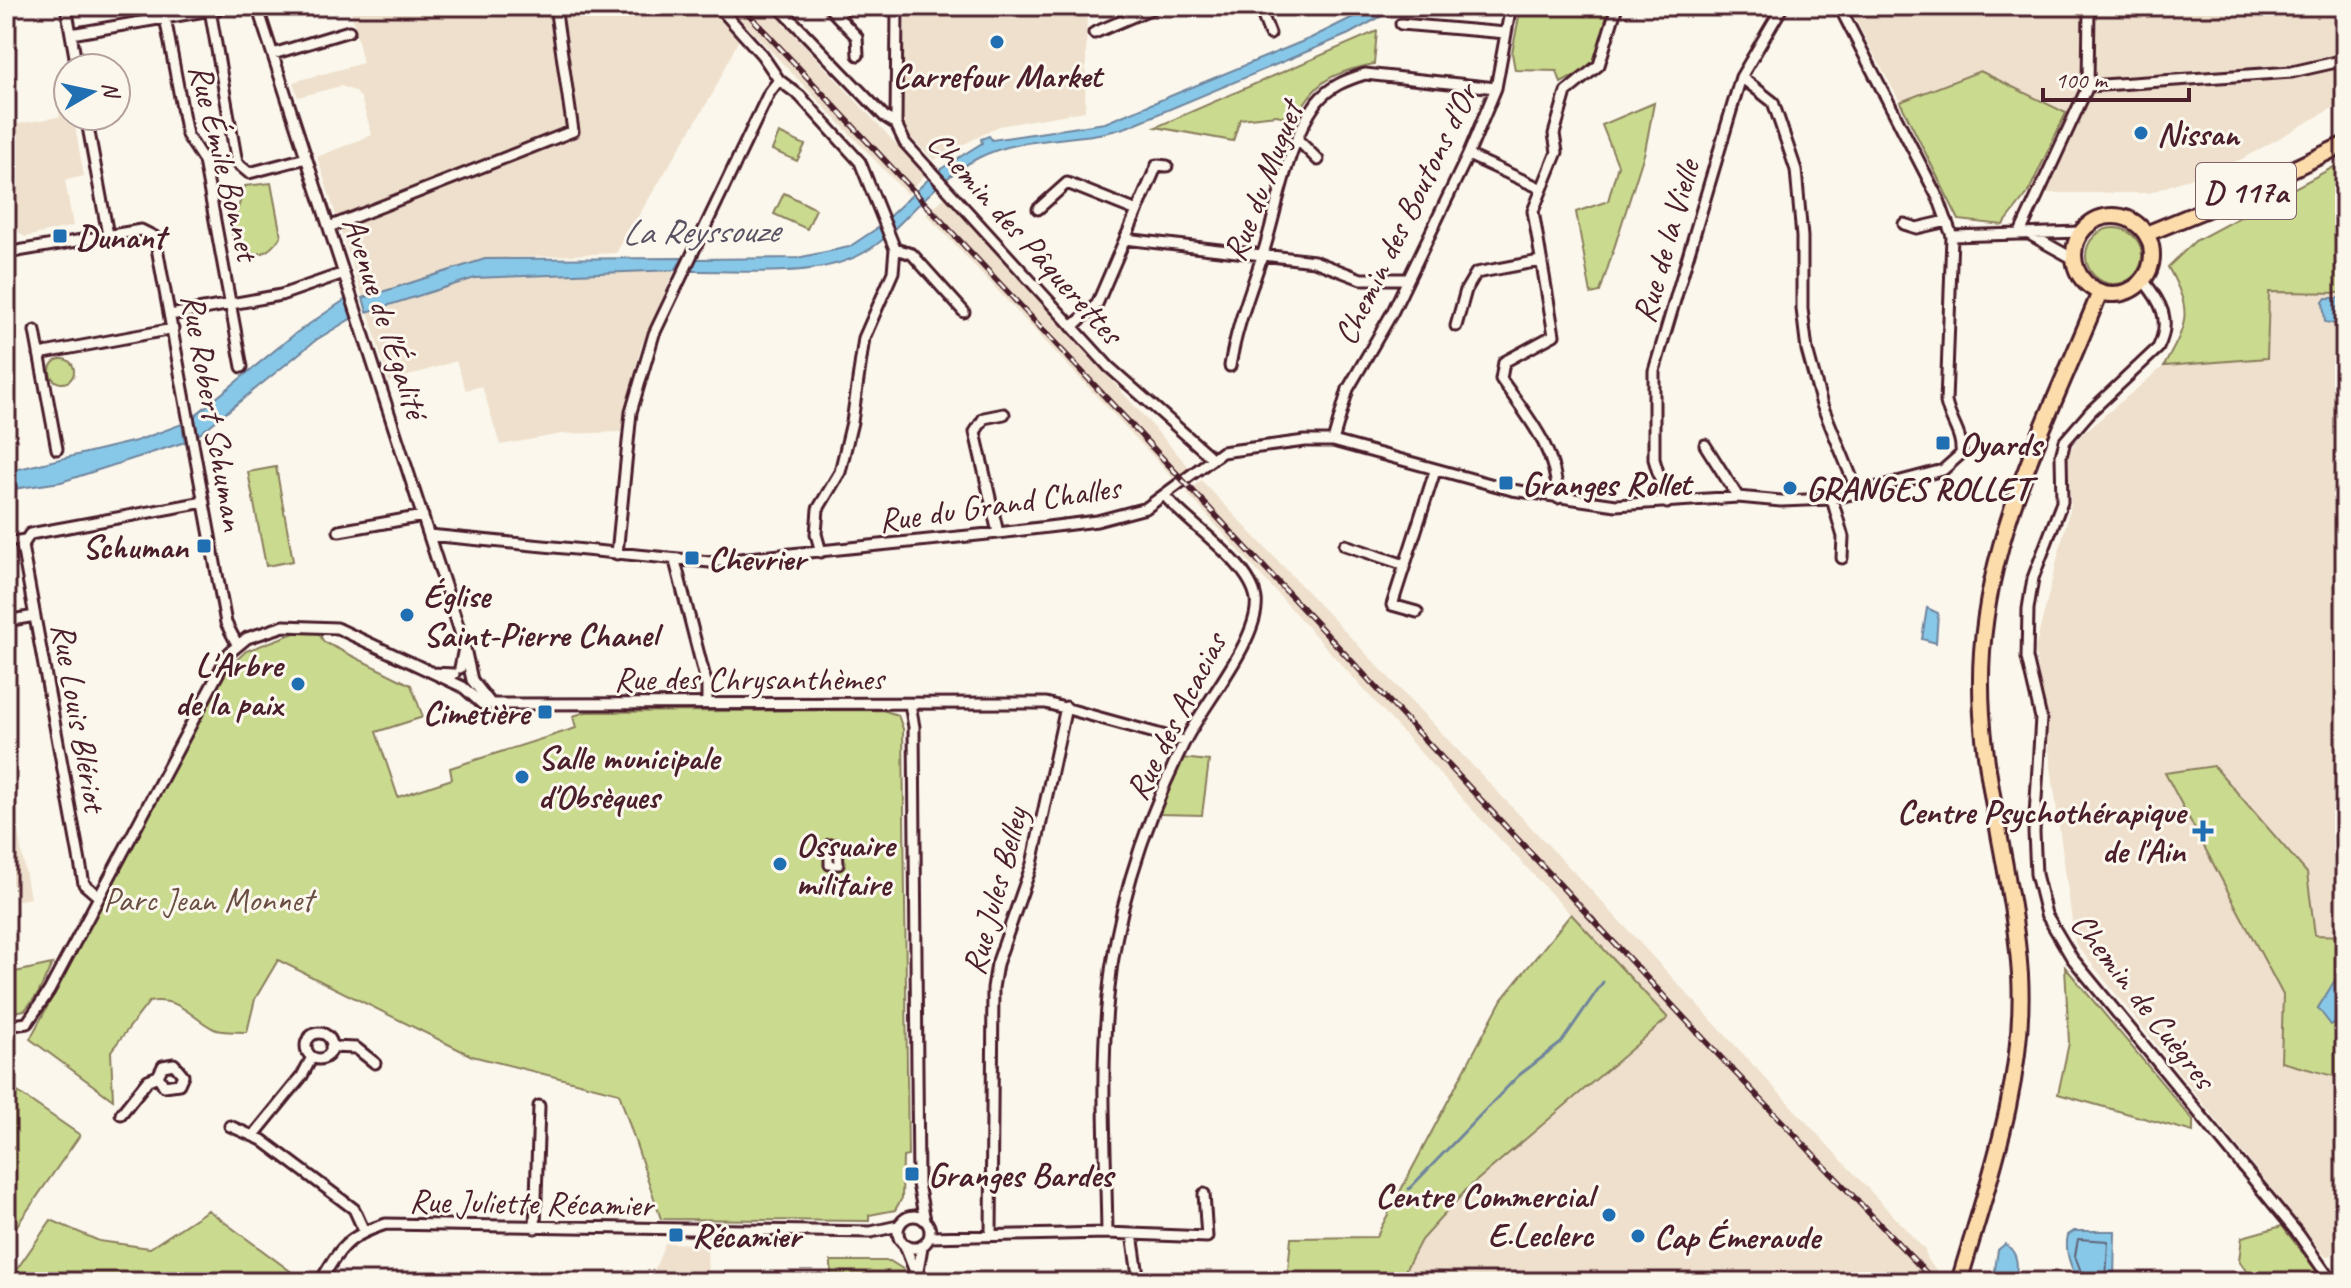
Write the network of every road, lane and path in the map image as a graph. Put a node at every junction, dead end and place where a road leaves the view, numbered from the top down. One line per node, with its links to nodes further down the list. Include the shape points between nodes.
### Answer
1 (66, 6): 24 (street)
2 (234, 6): 17 (street)
3 (257, 6): 27 (street, Avenue de l'Égalité)
4 (555, 6): 47 (street, via 573,131)
5 (718, 6): 31 (street)
6 (828, 6): 18 (street)
7 (851, 6): 18 (street)
8 (897, 6): 34 (street, Chemin des Pâquerettes)
9 (1157, 6): 22 (street)
10 (1259, 6): 25 (street)
11 (1511, 6): 23 (street, Chemin des Boutons d'Or)
12 (1617, 6): 42 (street, via 1599,65 1566,92 1554,134 1557,152)
13 (1783, 6): 30 (street, Rue de la Vielle)
14 (1839, 6): 45 (street)
15 (2089, 6): 32 (street)
16 (779, 7): 34 (street)
17 (210, 10): 19 (street); 39 (street, via 237,163 249,173)
18 (836, 15): 28 (street, via 857,37)
19 (165, 17): 24 (street); 63 (street, Rue Émile Bonnet, via 187,135 204,161)
20 (1401, 24): 23 (street)
21 (349, 31): 27 (street)
22 (1094, 33)
23 (1506, 33): 33 (street, Chemin des Boutons d'Or)
24 (71, 34): 26 (street)
25 (1270, 34)
26 (74, 52)
27 (273, 54): 39 (street, Avenue de l'Égalité)
28 (858, 55)
29 (2345, 60): 32 (street, via 2292,72)
30 (1741, 77): 79 (street, via 1773,102 1796,170 1807,350 1822,405); 85 (street, Rue de la Vielle, via 1654,371 1654,459)
31 (779, 80): 54 (street, via 860,162); 94 (street, via 654,334 631,412)
32 (2088, 86): 49 (street)
33 (1496, 88): 36 (street, Rue du Muguet, via 1365,74 1344,80 1319,99); 38 (street, Chemin des Boutons d'Or)
34 (896, 124): 67 (street, Chemin des Pâquerettes, via 905,143)
35 (89, 132): 51 (street)
36 (1298, 140): 40 (street); 56 (street, Rue du Muguet)
37 (2345, 144): 50 (main road, D 117a)
38 (1468, 155): 42 (street); 60 (street, Chemin des Boutons d'Or)
39 (306, 158): 47 (street, Avenue de l'Égalité)
40 (1318, 160)
41 (1167, 166): 44 (street, via 1157,165)
42 (1540, 188): 58 (street, via 1533,211)
43 (1038, 209): 44 (street, via 1067,183)
44 (1137, 211): 53 (street)
45 (1947, 221): 46 (street, via 1917,228); 52 (street)
46 (1904, 224)
47 (329, 227): 59 (street, Avenue de l'Égalité)
48 (2081, 232): 49 (street); 50 (main road, via 2090,223 2114,216); 57 (main road)
49 (2023, 233): 52 (street); 57 (street)
50 (2146, 234): 61 (main road, via 2152,258)
51 (108, 235): 55 (street); 65 (street, Rue Robert Schuman, via 141,230 155,237)
52 (1952, 236): 79 (street, Rue du Grand Challes, via 1946,402 1962,442 1961,454 1950,466)
53 (1125, 239): 56 (street); 67 (street, via 1097,304)
54 (895, 249): 64 (street, via 912,254); 93 (street, via 893,272 864,338 840,472 818,509)
55 (6, 253)
56 (1262, 257): 60 (street, via 1314,261 1361,279); 71 (street, Rue du Muguet, via 1237,323)
57 (2074, 259): 62 (main road, via 2082,279)
58 (1540, 261): 66 (street, via 1476,273); 82 (street, via 1554,335 1504,362 1501,379 1557,469)
59 (344, 273): 63 (street, via 281,295); 86 (street, Avenue de l'Égalité)
60 (1407, 279): 74 (street, Chemin des Boutons d'Or, via 1348,389)
61 (2143, 280): 62 (main road, via 2123,293); 135 (street, Chemin de Cuègres, via 2163,309 2163,338 2065,441 2062,502 2030,593 2027,658 2041,718 2034,832 2039,892 2052,927 2072,958)
62 (2100, 292): 134 (main road, via 2017,490 1987,602 1981,725 2016,935 2020,1021 2012,1089)
63 (231, 304): 65 (street); 72 (street, Rue Émile Bonnet)
64 (964, 312)
65 (170, 315): 68 (street, Rue Robert Schuman)
66 (1456, 326)
67 (1072, 327): 77 (street, Chemin des Pâquerettes)
68 (173, 329): 70 (street); 84 (street, Rue Robert Schuman)
69 (35, 331): 70 (street)
70 (39, 354): 76 (street)
71 (1230, 366)
72 (242, 367)
73 (1004, 414): 88 (street, via 984,418 975,432)
74 (1333, 441): 77 (street, Rue du Grand Challes, via 1236,449); 78 (street, Rue du Grand Challes)
75 (1705, 445): 81 (street)
76 (57, 449)
77 (1212, 458): 80 (street, Rue du Grand Challes)
78 (1435, 471): 82 (street, Rue du Grand Challes); 97 (street)
79 (1858, 493): 83 (street, Rue du Grand Challes)
80 (1165, 496): 88 (street, Rue du Grand Challes, via 1146,508 1097,521); 106 (street, Rue des Acacias, via 1248,575 1256,601 1253,622 1230,669)
81 (1738, 497): 83 (street, Rue du Grand Challes); 85 (street, Rue du Grand Challes)
82 (1558, 498): 85 (street, Rue du Grand Challes, via 1616,505)
83 (1832, 499): 95 (street, via 1843,537)
84 (204, 502): 90 (street); 101 (street, Rue Robert Schuman, via 226,623)
85 (1667, 503)
86 (423, 516): 87 (street); 89 (street, Avenue de l'Égalité)
87 (339, 531)
88 (998, 533): 93 (street, Rue du Grand Challes)
89 (429, 535): 94 (street, Rue du Grand Challes); 102 (street, Avenue de l'Égalité, via 464,644)
90 (25, 539): 91 (street); 99 (street, Rue Louis Blériot)
91 (6, 542)
92 (1345, 545): 97 (street)
93 (821, 552): 96 (street, Rue du Grand Challes)
94 (617, 554): 96 (street, Rue du Grand Challes)
95 (1842, 558)
96 (675, 561): 103 (street)
97 (1405, 565): 98 (street, via 1392,605)
98 (1417, 612)
99 (35, 616): 100 (street); 107 (street, Rue Louis Blériot, via 84,884)
100 (6, 621)
101 (237, 644): 102 (street, Rue des Chrysanthèmes, via 284,626 317,624 348,632 430,673); 107 (street, via 218,669)
102 (462, 677): 103 (street, Rue des Chrysanthèmes, via 477,702 491,704)
103 (707, 703): 104 (street, Rue des Chrysanthèmes)
104 (910, 704): 105 (street); 117 (street, Rue des Chrysanthèmes)
105 (1066, 707): 106 (street); 127 (street, Rue Jules Belley, via 1035,853 993,988)
106 (1184, 741): 125 (street, Rue des Acacias, via 1142,838 1108,994)
107 (99, 897): 108 (street, via 32,1018 18,1027)
108 (6, 1026)
109 (331, 1047): 110 (street, via 325,1057); 110 (street, via 326,1035 314,1034 306,1044); 111 (street, via 356,1048)
110 (312, 1057): 116 (street)
111 (375, 1063)
112 (158, 1076): 114 (street, via 148,1080)
113 (539, 1106): 122 (street)
114 (121, 1114)
115 (230, 1126): 116 (street, Rue Juliette Récamier)
116 (254, 1135): 123 (street, Rue Juliette Récamier, via 354,1209)
117 (918, 1184): 119 (street, Rue des Chrysanthèmes); 120 (street, Rue des Chrysanthèmes)
118 (1204, 1194): 126 (street, via 1207,1237)
119 (908, 1216): 120 (street); 121 (street)
120 (925, 1220): 128 (street)
121 (898, 1226): 124 (street, Rue Juliette Récamier); 129 (street)
122 (535, 1228): 123 (street, Rue Juliette Récamier, via 386,1224); 124 (street, Rue Juliette Récamier)
123 (364, 1231): 132 (street, via 343,1244)
124 (871, 1232): 129 (street, Rue Juliette Récamier)
125 (1107, 1233): 126 (street); 127 (street)
126 (1132, 1234): 133 (street)
127 (991, 1235): 128 (street)
128 (930, 1237): 130 (street)
129 (902, 1244): 130 (street); 131 (street)
130 (922, 1247): 131 (street)
131 (916, 1278)
132 (320, 1282)
133 (1139, 1282)
134 (1959, 1282)
135 (2332, 1282)

